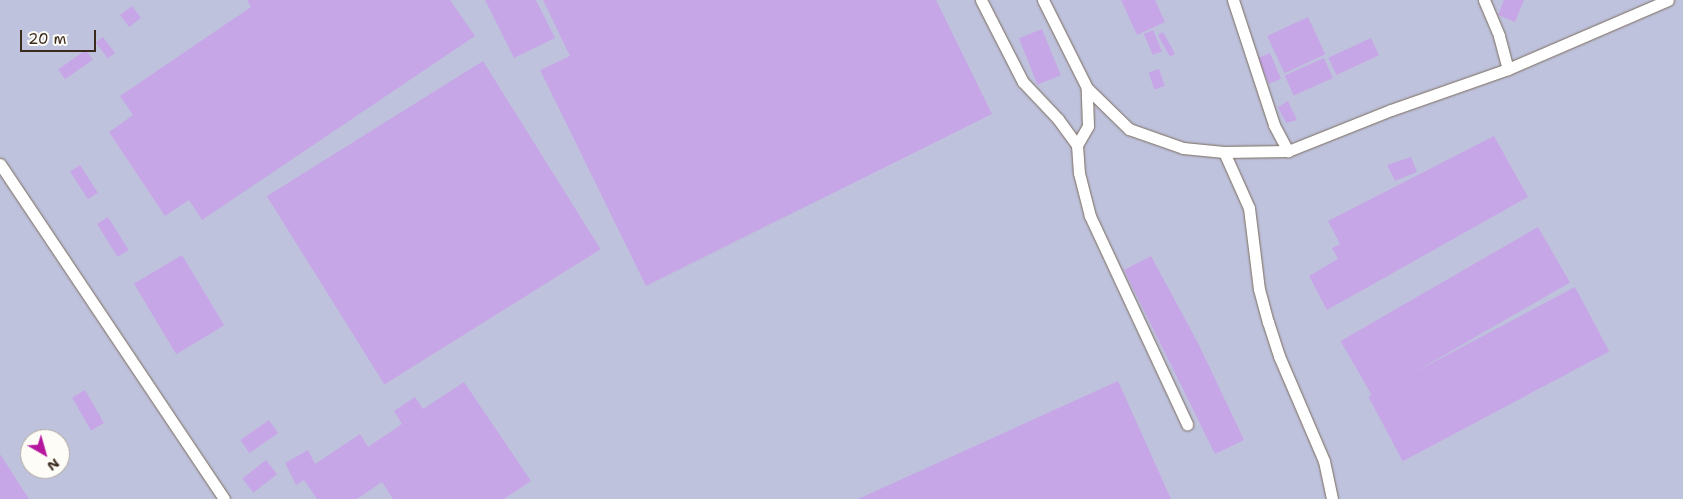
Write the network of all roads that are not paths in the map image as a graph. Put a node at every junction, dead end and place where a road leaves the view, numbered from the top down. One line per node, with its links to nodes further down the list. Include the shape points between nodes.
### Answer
1 (981, 0): 8 (lane, via 1023,82)
2 (1044, 0): 7 (lane)
3 (1233, 0): 9 (lane, via 1274,125)
4 (1484, 0): 6 (lane, via 1499,36)
5 (1668, 0): 6 (lane)
6 (1508, 70): 9 (lane, via 1391,110)
7 (1087, 88): 8 (lane, via 1088,126); 10 (lane, via 1129,128 1183,148)
8 (1077, 146): 12 (lane, via 1079,172 1090,216)
9 (1288, 151): 10 (lane)
10 (1224, 152): 14 (lane, via 1249,208 1259,289 1274,339 1324,461)
11 (0, 164): 13 (lane)
12 (1188, 424)
13 (224, 499)
14 (1332, 499)

